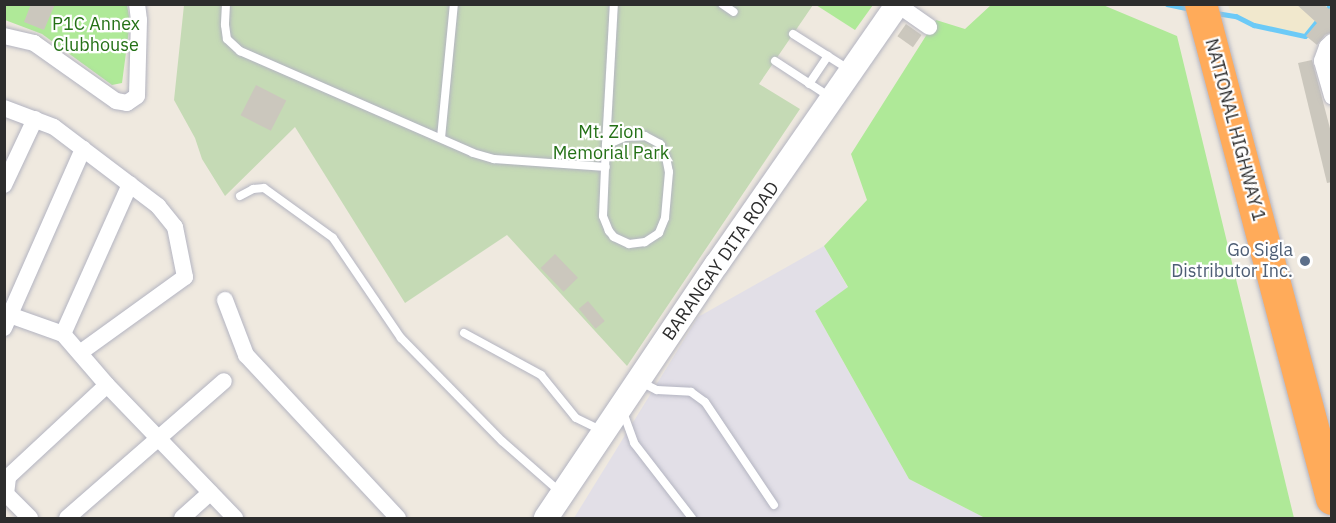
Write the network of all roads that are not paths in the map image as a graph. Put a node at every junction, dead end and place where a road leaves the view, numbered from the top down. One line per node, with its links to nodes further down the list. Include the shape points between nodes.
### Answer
1 (137, 4): 11 (street, via 137,96 127,103 116,101 34,43)
2 (226, 4): 21 (lane, via 227,39 240,51)
3 (454, 4): 21 (lane)
4 (614, 4): 22 (lane)
5 (722, 4): 7 (lane)
6 (898, 5): 9 (street); 15 (street, BARANGAY DITA ROAD)
7 (734, 12)
8 (1205, 18): 39 (highway, NATIONAL HIGHWAY 1)
9 (929, 27)
10 (793, 34): 13 (lane)
11 (4, 36)
12 (1332, 42): 17 (street, via 1322,61)
13 (828, 56): 15 (lane); 16 (lane)
14 (775, 61): 16 (lane)
15 (853, 72): 18 (street, BARANGAY DITA ROAD)
16 (809, 84): 18 (lane)
17 (1332, 97)
18 (834, 100): 34 (street, BARANGAY DITA ROAD)
19 (4, 108): 20 (street)
20 (35, 119): 23 (street, via 54,127); 26 (street)
21 (441, 138): 24 (lane, via 494,159)
22 (606, 145): 24 (lane); 24 (lane, via 624,137 645,136 660,144 664,151 669,172 665,218 652,239 629,244 609,231 603,216)
23 (83, 149): 25 (street); 29 (street)
24 (606, 167)
25 (130, 184): 31 (street); 32 (street, via 158,206 175,227 185,277)
26 (4, 185)
27 (240, 196): 41 (lane, via 264,188 333,237 401,338 502,441)
28 (225, 300): 47 (street, via 246,356)
29 (6, 319): 31 (street)
30 (464, 333): 37 (lane, via 541,375 576,418)
31 (63, 334): 32 (street)
32 (81, 352): 35 (street)
33 (224, 381): 38 (street)
34 (638, 381): 36 (street, BARANGAY DITA ROAD); 42 (lane, via 657,390 691,392 705,402)
35 (107, 385): 38 (street); 43 (street, via 8,477 6,494)
36 (621, 407): 37 (street, BARANGAY DITA ROAD); 49 (lane, via 634,443)
37 (604, 432): 41 (street, BARANGAY DITA ROAD)
38 (159, 437): 40 (street); 44 (street)
39 (1331, 492)
40 (210, 493): 45 (street); 46 (street)
41 (562, 495): 48 (street, BARANGAY DITA ROAD)
42 (774, 505)
43 (30, 519)
44 (67, 519)
45 (182, 519)
46 (235, 519)
47 (398, 519)
48 (546, 519)
49 (692, 519)

